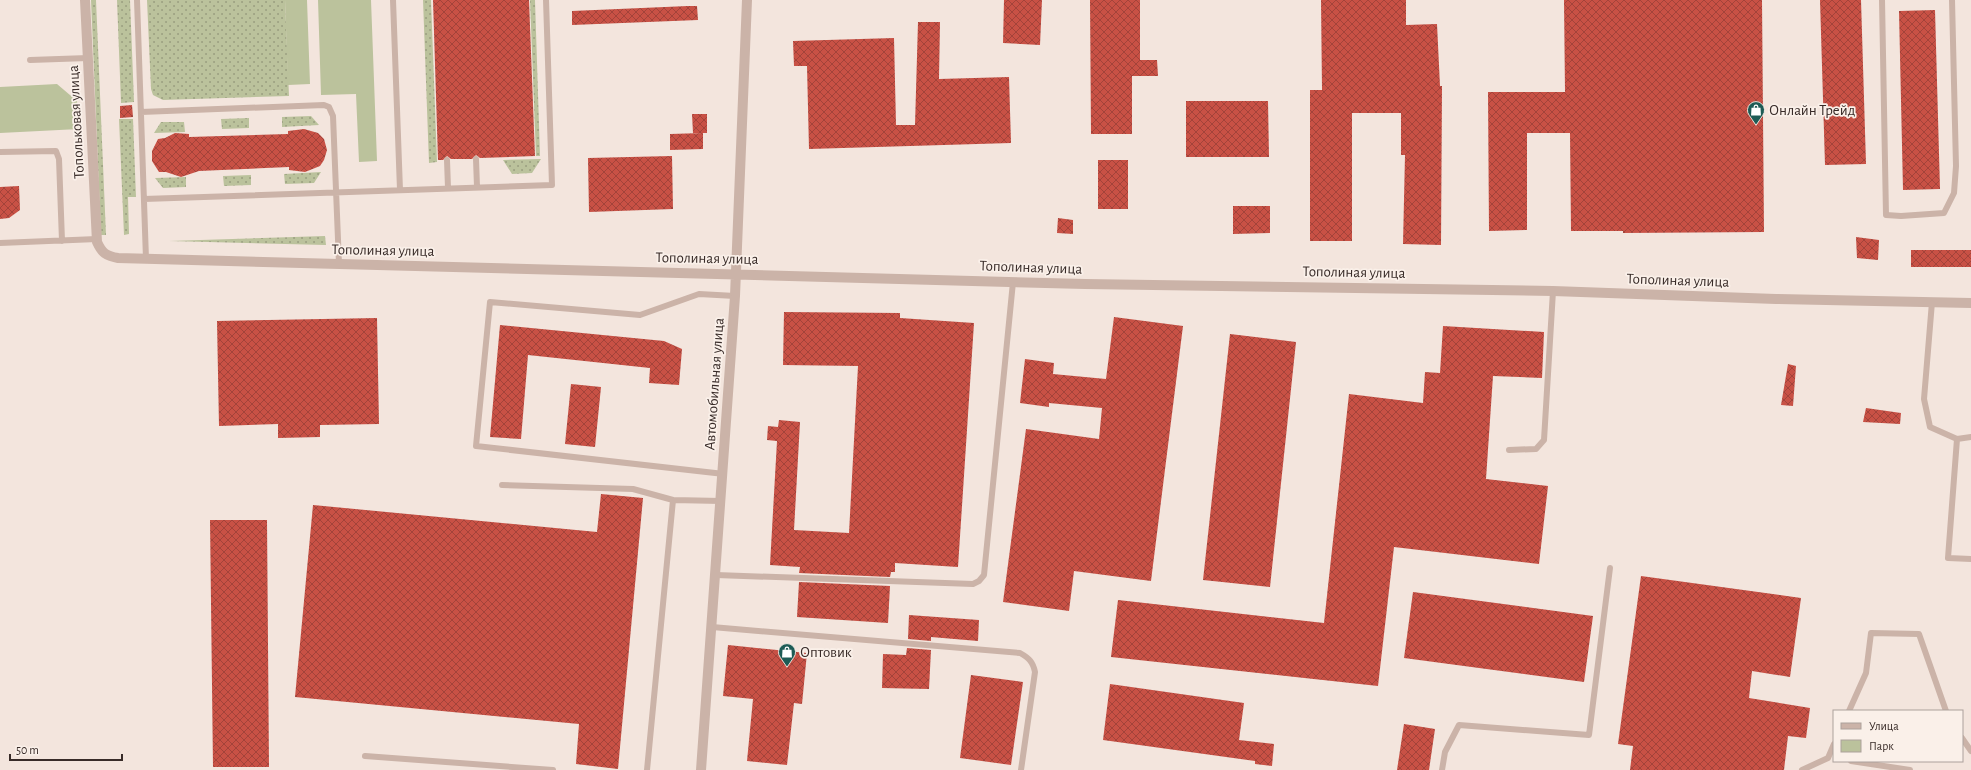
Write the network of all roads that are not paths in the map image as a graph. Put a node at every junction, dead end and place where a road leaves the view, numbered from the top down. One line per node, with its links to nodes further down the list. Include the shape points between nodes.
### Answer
1 (85, 0): 8 (street, Топольковая улица)
2 (137, 0): 10 (lane)
3 (393, 0): 16 (lane)
4 (546, 0): 14 (lane, via 552,185)
5 (747, 0): 24 (street, Автомобильная улица)
6 (1882, 0): 7 (lane, via 1886,215 1901,216 1944,213 1954,193 1956,166)
7 (1952, 0)
8 (88, 58): 9 (lane); 20 (street, Топольковая улица)
9 (30, 60)
10 (140, 112): 17 (lane, via 324,105 329,107 333,116); 18 (lane)
11 (0, 152): 19 (lane, via 56,151 59,159)
12 (476, 158): 14 (lane)
13 (447, 160): 15 (lane)
14 (477, 187): 15 (lane)
15 (448, 188): 16 (lane)
16 (400, 190): 17 (lane)
17 (336, 192): 18 (lane); 23 (lane)
18 (144, 199): 22 (lane)
19 (62, 241): 20 (lane); 21 (lane)
20 (97, 241): 22 (street, Тополиная улица, via 101,250 108,256)
21 (0, 243)
22 (146, 259): 23 (street, Тополиная улица)
23 (338, 264): 24 (street, Тополиная улица)
24 (737, 273): 25 (street, Тополиная улица); 27 (street, Автомобильная улица)
25 (1013, 282): 26 (street, Тополиная улица); 39 (lane, via 984,575 979,582 973,584)
26 (1553, 290): 28 (street, Тополиная улица); 32 (lane, via 1544,440 1536,449)
27 (736, 296): 33 (street, Автомобильная улица); 33 (lane, via 699,294 640,315 490,302 476,446)
28 (1932, 302): 29 (street, Тополиная улица); 31 (lane, via 1924,399 1930,427)
29 (1971, 303)
30 (1971, 437): 31 (lane)
31 (1957, 439): 37 (lane, via 1948,558)
32 (1509, 450)
33 (724, 474): 36 (street, Автомобильная улица)
34 (502, 485): 35 (lane, via 633,489)
35 (673, 500): 36 (lane); 50 (lane)
36 (721, 501): 39 (street, Автомобильная улица)
37 (1971, 559)
38 (1610, 568): 53 (lane, via 1589,735 1458,725 1444,752)
39 (716, 575): 40 (street, Автомобильная улица)
40 (712, 627): 51 (street, Автомобильная улица); 52 (lane, via 1020,653 1028,657 1035,672)
41 (1849, 710): 42 (lane, via 1866,673 1871,633 1919,634)
42 (1946, 710)
43 (1963, 739): 45 (lane)
44 (1833, 749): 47 (lane)
45 (1971, 751)
46 (365, 756): 49 (lane)
47 (1831, 759): 54 (lane)
48 (1858, 762): 55 (lane)
49 (553, 770)
50 (647, 770)
51 (701, 770)
52 (1021, 770)
53 (1442, 770)
54 (1802, 770)
55 (1910, 770)

